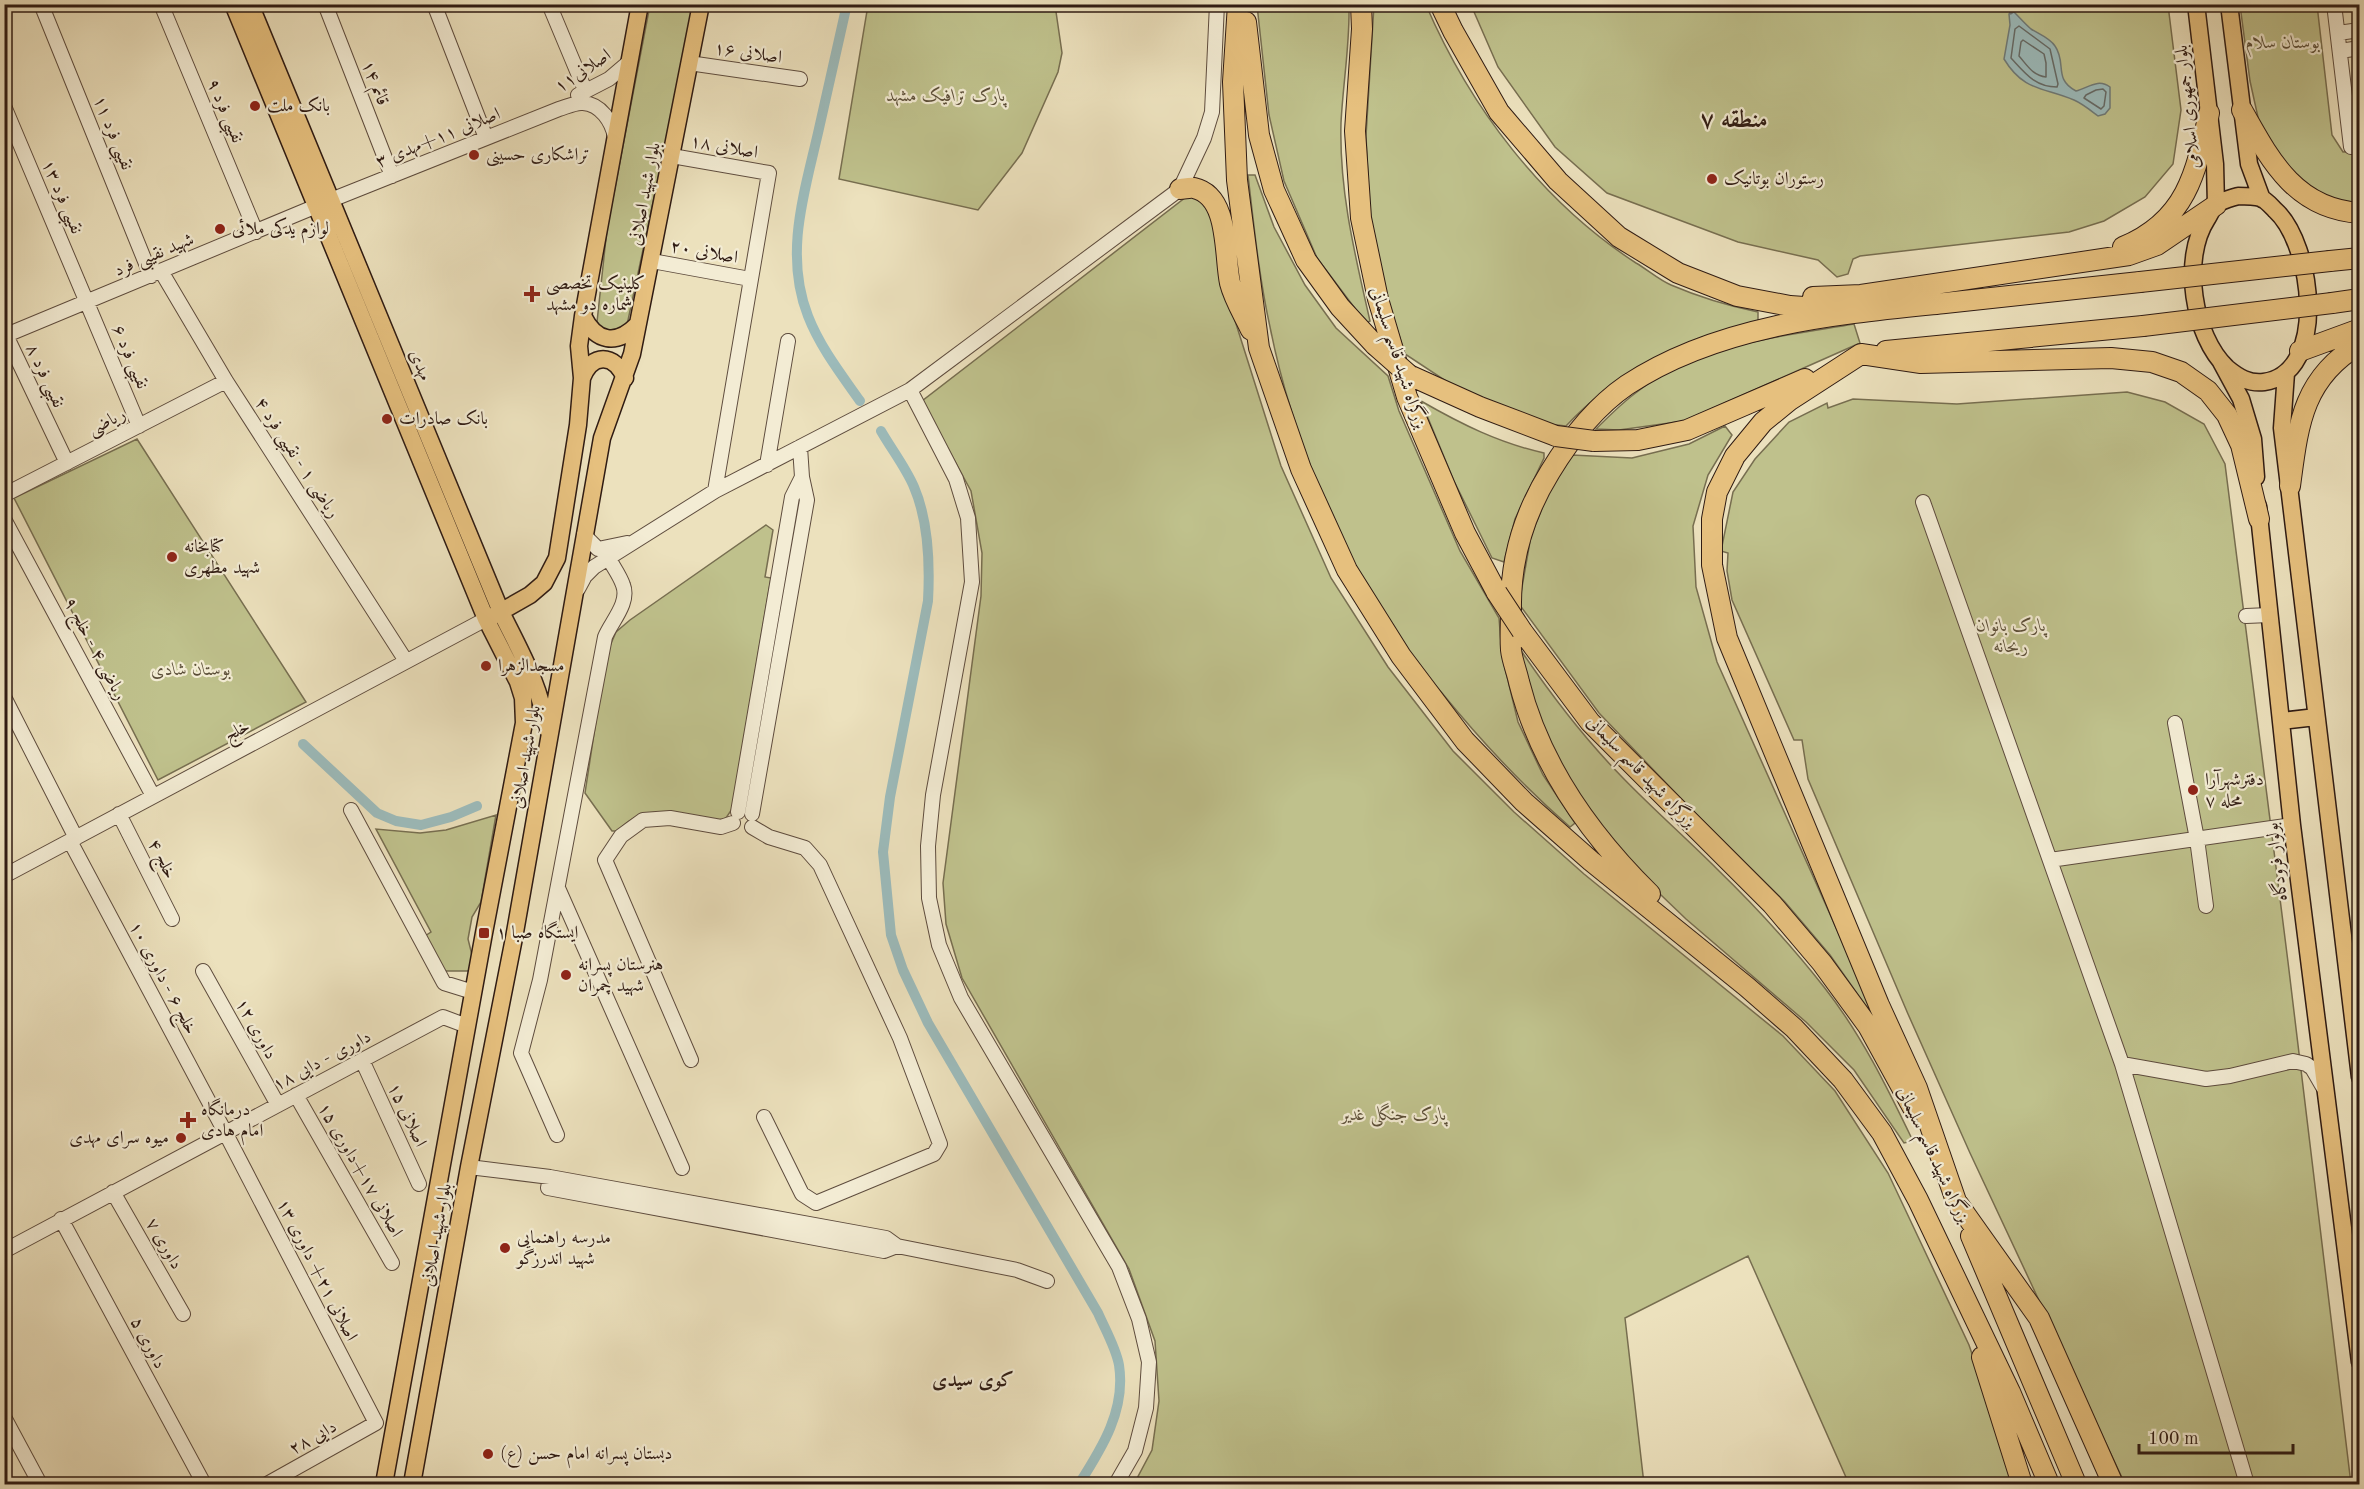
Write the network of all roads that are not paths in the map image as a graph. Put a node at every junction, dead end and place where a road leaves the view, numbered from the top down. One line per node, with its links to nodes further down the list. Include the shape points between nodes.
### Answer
1 (41, 4): 44 (street, نقیبی فرد ۱۱)
2 (161, 4): 40 (street, نقیبی فرد ۹)
3 (233, 4): 37 (main road, مهدی)
4 (250, 4): 37 (main road, مهدی)
5 (325, 4): 34 (street, قائم ۱۴)
6 (434, 4): 31 (street)
7 (549, 4): 25 (street)
8 (640, 4): 22 (main road)
9 (701, 4): 23 (main road, بلوار شهید اصلانی)
10 (1217, 4): 35 (street, via 1212,112)
11 (1238, 4): 56 (highway, via 1233,82 1237,180)
12 (1244, 4): 58 (highway, bridge, via 1259,135 1274,190 1306,260 1340,307 1409,375 1556,436 1594,441 1638,440 1687,430)
13 (1361, 4): 128 (highway, بزرگراه شهید قاسم سلیمانی, bridge, via 1355,131 1361,218 1378,299 1407,397 1465,532 1497,593 1590,722 1772,904 1822,963 1868,1026 1910,1102)
14 (1440, 4): 45 (highway, via 1499,112 1558,181 1619,237)
15 (2196, 4): 29 (main road, بلوار جمهوری اسلامی)
16 (2229, 4): 28 (main road)
17 (2334, 4): 19 (street)
18 (2360, 30): 19 (street)
19 (2338, 33): 21 (street)
20 (2360, 48): 21 (street)
21 (2340, 51): 32 (street)
22 (629, 62): 25 (street, اصلانی۱۱, via 609,79); 30 (main road)
23 (689, 63): 24 (street, اصلانی ۱۶); 33 (main road, بلوار شهید اصلانی)
24 (801, 79)
25 (585, 90): 27 (street, اصلانی۱۱)
26 (4, 105): 48 (street, نقیبی فرد ۱۳)
27 (559, 109): 30 (street, اصلانی۱۱, via 583,102 595,107 613,125); 31 (street, اصلانی ۱۱+مهدی ۳)
28 (2242, 110): 36 (main road, via 2250,164); 39 (highway, via 2282,177 2303,195)
29 (2210, 113): 38 (main road, بلوار جمهوری اسلامی); 42 (highway, via 2191,183 2176,208 2137,240)
30 (615, 137): 50 (main road)
31 (486, 138): 34 (street, اصلانی ۱۱+مهدی ۳)
32 (2351, 147)
33 (672, 156): 43 (main road, بلوار شهید اصلانی); 46 (street, اصلانی ۱۸, via 769,173)
34 (392, 176): 37 (street, اصلانی ۱۱+مهدی ۳)
35 (1180, 189): 56 (highway, via 1194,188 1203,193 1220,212 1230,285); 64 (street)
36 (2262, 199): 38 (main road, via 2238,196); 57 (main road, via 2281,215 2305,266 2309,296)
37 (324, 203): 40 (street, شهید نقیبی فرد); 83 (main road, مهدی)
38 (2216, 205): 42 (highway, via 2157,245 2129,255); 59 (main road, via 2202,226 2193,281 2202,326)
39 (2360, 213)
40 (256, 232): 44 (street, شهید نقیبی فرد)
41 (2360, 258): 49 (highway, bridge)
42 (2094, 260): 45 (highway, via 1833,297 1762,293)
43 (652, 261): 46 (street, اصلانی ۲۰); 51 (main road, بلوار شهید اصلانی)
44 (156, 273): 48 (street, شهید نقیبی فرد); 63 (street, ریاضی ۱ - نقیبی فرد ۴)
45 (1678, 273): 49 (highway, via 1737,296 1790,306)
46 (750, 279): 71 (street)
47 (2360, 299): 58 (highway, bridge, via 2143,326)
48 (87, 302): 53 (street, شهید نقیبی فرد); 65 (street, نقیبی فرد ۶)
49 (1877, 310): 111 (highway, via 1753,332 1704,346 1626,386 1595,412 1566,446 1536,494 1520,536 1510,586 1511,650 1527,714 1554,771 1583,818 1630,874)
50 (583, 316): 51 (main road, via 590,329 601,337 614,339); 61 (main road, via 579,346)
51 (638, 326): 62 (main road, بلوار شهید اصلانی)
52 (2360, 329): 57 (highway)
53 (5, 334): 67 (street, نقیبی فرد ۸)
54 (788, 341): 68 (street)
55 (2360, 344): 70 (highway, via 2346,351 2324,374 2308,399 2298,424)
56 (1259, 348): 111 (highway, via 1301,469 1347,570 1408,666 1465,741 1524,802)
57 (2300, 351): 60 (main road)
58 (1861, 354): 75 (highway, via 1922,363 2111,357 2152,362 2181,372 2208,391 2227,415 2241,446); 128 (highway, via 1790,400 1763,422 1735,456 1717,492 1712,519 1712,565 1727,638 1917,1088)
59 (2221, 362): 60 (main road, via 2240,379 2264,382); 75 (main road, بولوار فرودگاه, via 2241,399 2253,439)
60 (2286, 373): 70 (main road, via 2282,428)
61 (582, 378): 62 (main road, via 587,367 597,360 609,360 620,367); 83 (main road, via 557,558 544,583)
62 (625, 378): 78 (main road, بلوار شهید اصلانی, via 602,438)
63 (226, 381): 65 (street, ریاضی); 88 (street, ریاضی ۱ - نقیبی فرد ۴)
64 (910, 390): 66 (street); 143 (street, via 956,478 968,518 972,582 933,795 928,846 929,898 939,945 962,998 1119,1267 1139,1319 1149,1362 1146,1408 1135,1451)
65 (139, 426): 67 (street, ریاضی)
66 (800, 447): 68 (street); 69 (street)
67 (67, 463): 72 (street, ریاضی)
68 (767, 465): 71 (street)
69 (802, 477): 76 (street, via 792,497); 77 (street, via 807,500)
70 (2290, 486): 90 (main road)
71 (715, 491): 79 (street)
72 (4, 495)
73 (1923, 502): 105 (street)
74 (4, 519): 97 (street, ریاضی ۴ - خلج ۹)
75 (2259, 519): 84 (main road, بولوار فرودگاه)
76 (788, 524): 77 (street); 81 (street)
77 (802, 526): 81 (street)
78 (584, 535): 79 (street, via 598,549); 82 (main road, بلوار شهید اصلانی)
79 (632, 542): 80 (street)
80 (609, 559): 82 (street, via 585,576); 107 (street, via 624,586 624,598 605,638)
81 (789, 563): 86 (street); 87 (street)
82 (574, 596): 96 (main road, بلوار شهید اصلانی)
83 (494, 615): 88 (street, خلج); 92 (main road, مهدی, via 523,698); 96 (main road, مهدی, via 532,676 544,711)
84 (2270, 615): 85 (street); 91 (main road, بولوار فرودگاه)
85 (2246, 616)
86 (769, 633): 87 (street); 94 (street)
87 (783, 636): 95 (street)
88 (406, 661): 97 (street, خلج)
89 (4, 697): 103 (street, خلج ۶ - داوری ۱۰)
90 (2316, 717): 91 (main road); 117 (main road)
91 (2281, 721): 102 (main road, بولوار فرودگاه)
92 (524, 723): 112 (main road, بلوار شهید اصلانی)
93 (2175, 723): 104 (street)
94 (752, 729): 95 (street); 100 (street)
95 (767, 732): 101 (street)
96 (548, 743): 124 (main road, بلوار شهید اصلانی)
97 (153, 796): 99 (street, خلج)
98 (351, 810): 112 (street, via 444,983)
99 (119, 814): 103 (street, خلج); 109 (street, خلج ۴)
100 (736, 817): 101 (street, via 747,810); 101 (street, via 741,831 748,830); 115 (street, via 721,827 670,818 644,820 621,836 605,860)
101 (752, 820): 121 (street, via 769,837 805,848 820,865 900,1038 940,1144 934,1154 816,1203 802,1194)
102 (2292, 825): 104 (street); 118 (main road, بولوار فرودگاه)
103 (73, 839): 106 (street, خلج); 122 (street, خلج ۶ - داوری ۱۰)
104 (2197, 839): 105 (street); 108 (street)
105 (2050, 860): 116 (street)
106 (4, 876)
107 (558, 888): 123 (street, via 521,1053); 125 (street)
108 (2206, 906)
109 (172, 919)
110 (204, 971): 120 (street, داوری ۱۲)
111 (1746, 987): 133 (highway, بزرگراه شهید قاسم سلیمانی, via 1794,1028 1843,1080 1882,1133)
112 (473, 992): 113 (main road, بلوار شهید اصلانی)
113 (467, 1026): 114 (street, داوری - دایی ۱۸, via 443,1017); 141 (main road, بلوار شهید اصلانی)
114 (362, 1060): 119 (street, داوری - دایی ۱۸); 126 (street, اصلانی ۱۵)
115 (690, 1060)
116 (2122, 1064): 118 (street, via 2206,1079 2293,1061 2312,1068); 148 (street)
117 (2360, 1077)
118 (2324, 1088): 135 (main road, بولوار فرودگاه)
119 (296, 1095): 120 (street, داوری - دایی ۱۸); 131 (street, اصلانی ۱۷+داوری ۱۵)
120 (278, 1105): 122 (street, داوری - دایی ۱۸)
121 (764, 1117)
122 (225, 1132): 127 (street, داوری - دایی ۱۸); 137 (street, اصلانی ۲۱+ داوری ۱۳)
123 (556, 1135)
124 (469, 1167): 132 (street, via 550,1177 886,1238 897,1246 1017,1270); 142 (main road, بلوار شهید اصلانی)
125 (682, 1168)
126 (418, 1184)
127 (113, 1192): 129 (street, داوری - دایی ۱۸); 134 (street, داوری ۷)
128 (1956, 1201): 146 (highway, بزرگراه شهید قاسم سلیمانی); 147 (highway, via 2039,1318)
129 (61, 1219): 130 (street, داوری - دایی ۱۸); 139 (street, داوری ۵)
130 (4, 1251)
131 (392, 1263)
132 (1047, 1281)
133 (1962, 1291): 144 (highway); 145 (highway, بزرگراه شهید قاسم سلیمانی)
134 (183, 1314)
135 (2360, 1362)
136 (4, 1417): 138 (street)
137 (376, 1424): 140 (street, دایی ۲۸)
138 (40, 1485)
139 (204, 1485)
140 (267, 1485)
141 (384, 1485)
142 (412, 1485)
143 (1116, 1485)
144 (2022, 1485)
145 (2049, 1485)
146 (2076, 1485)
147 (2113, 1485)
148 (2247, 1485)

